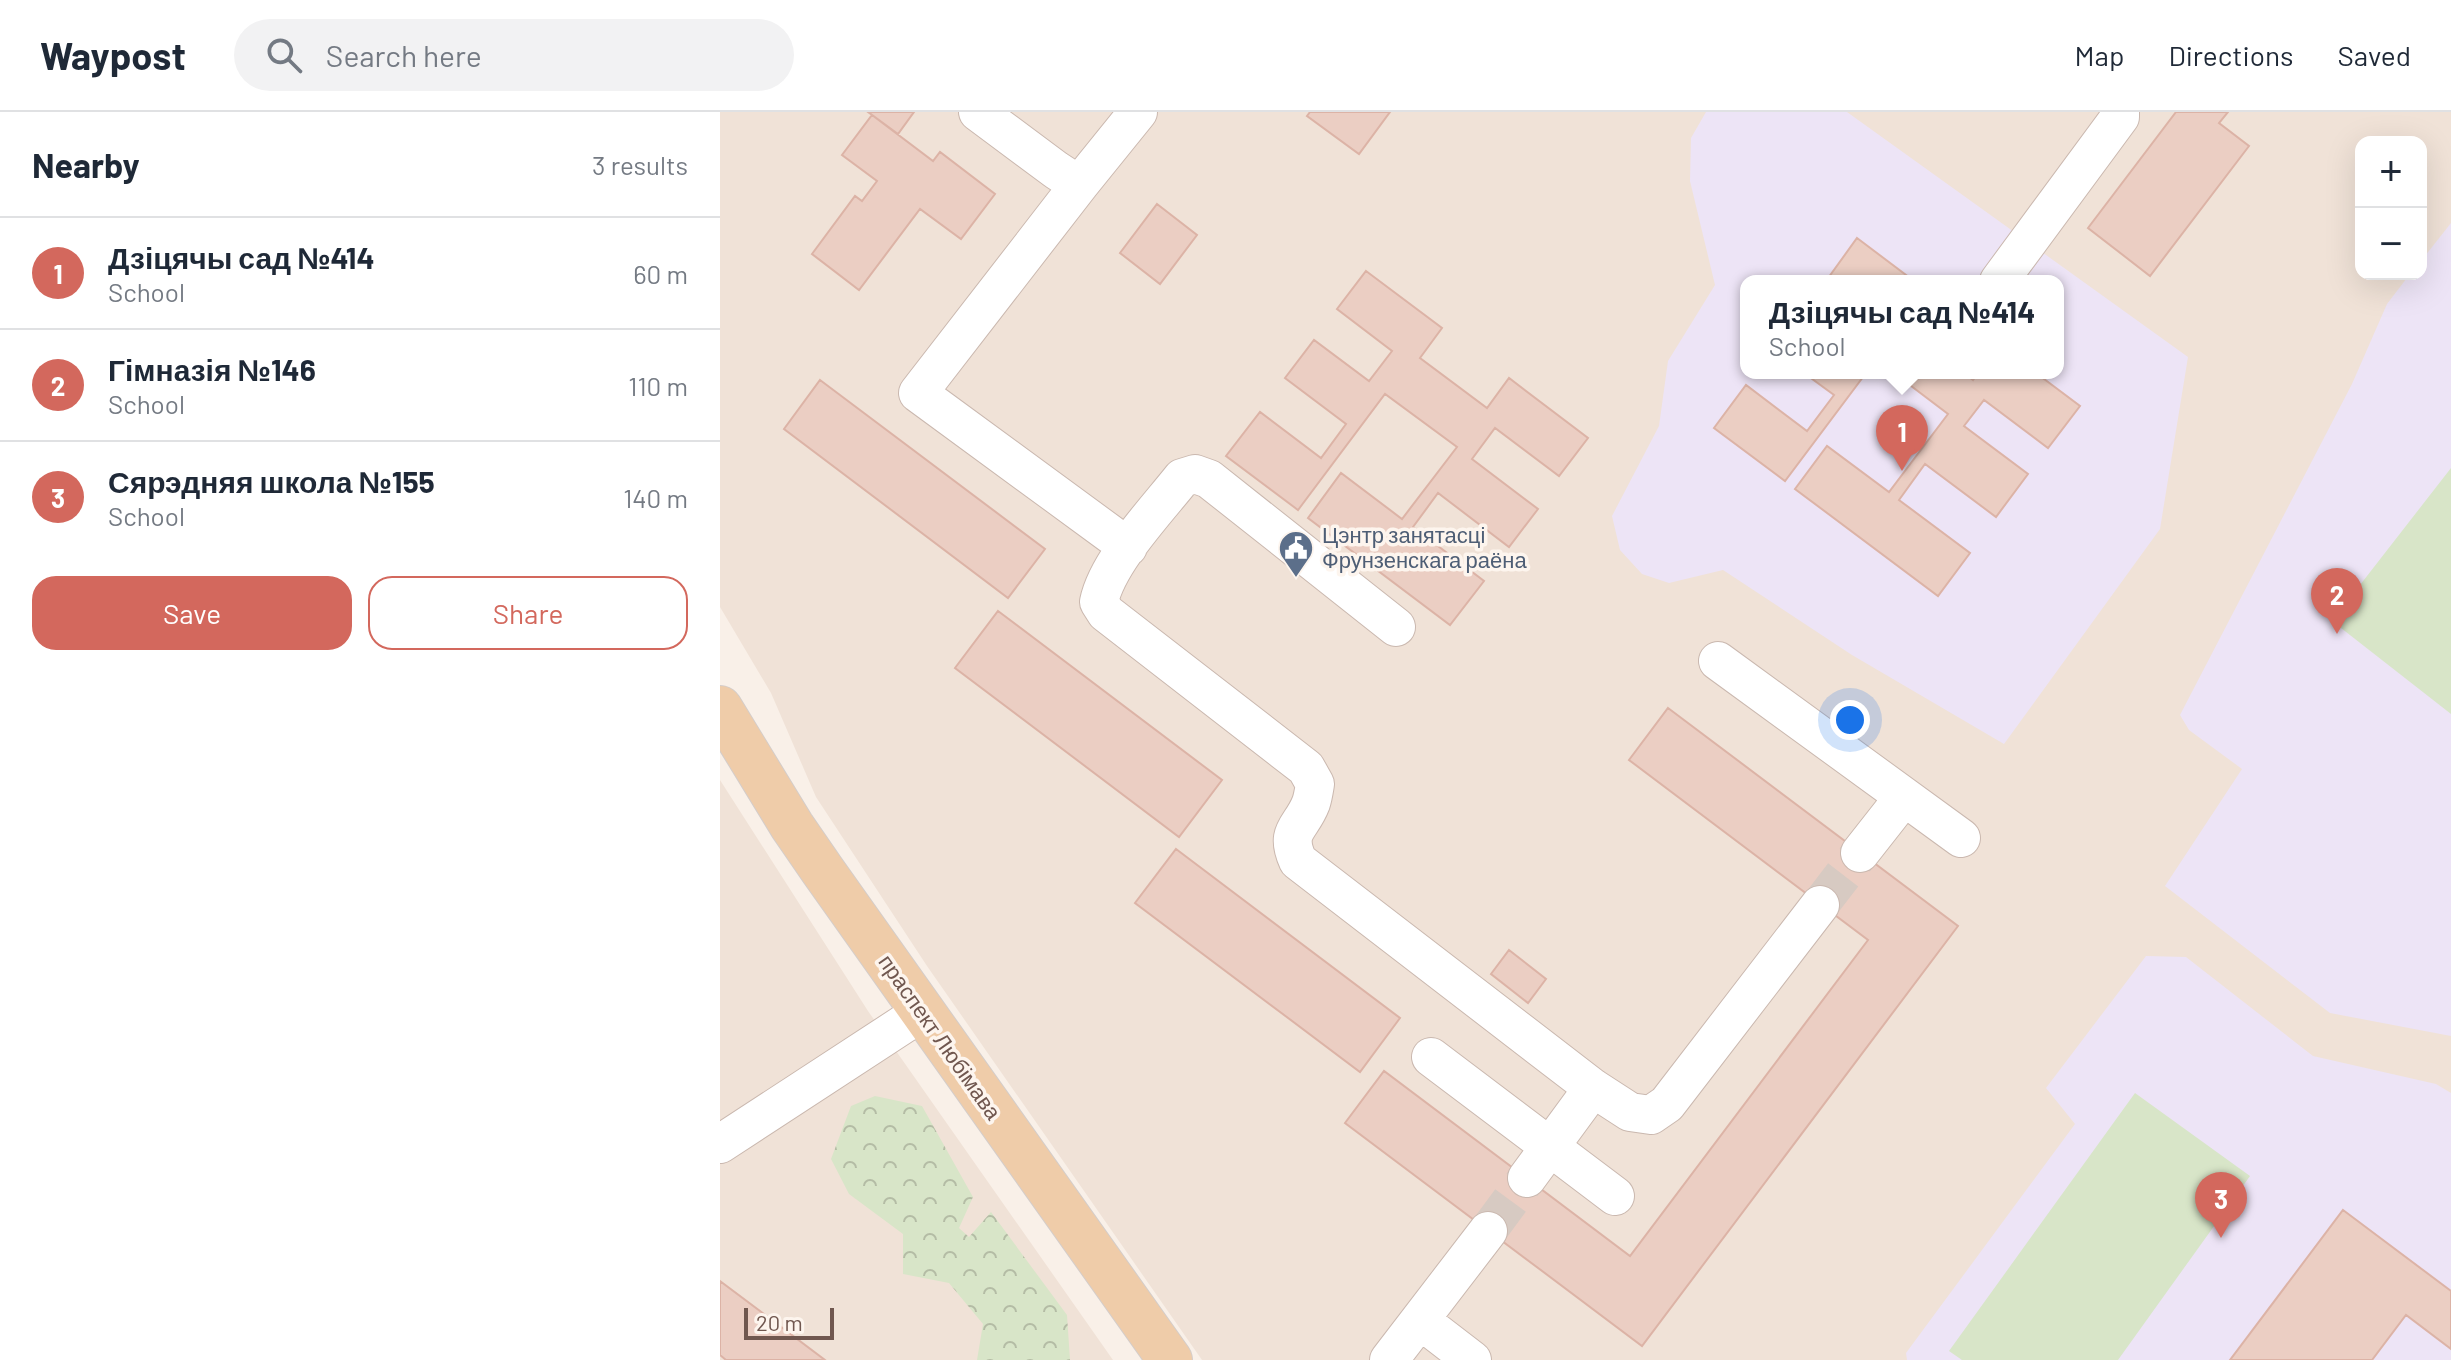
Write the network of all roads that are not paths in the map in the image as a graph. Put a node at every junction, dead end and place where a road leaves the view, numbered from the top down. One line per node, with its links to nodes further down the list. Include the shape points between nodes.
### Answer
1 (978, 112): 4 (lane)
2 (1138, 112): 4 (lane)
3 (2120, 112): 5 (lane)
4 (1079, 185): 6 (lane, via 918,393)
5 (2003, 275)
6 (1128, 547): 7 (lane, via 1182,478 1195,474 1209,479); 16 (lane, via 1099,602 1106,613 1306,768 1315,784 1311,803 1294,830 1291,846 1298,861)
7 (1396, 627)
8 (1718, 661): 10 (lane)
9 (720, 708): 14 (main road, праспект Любімава, via 792,826)
10 (1904, 797): 11 (lane); 12 (lane)
11 (1961, 838)
12 (1860, 853)
13 (1820, 905): 16 (lane, via 1667,1104 1651,1115 1630,1112)
14 (922, 1012): 17 (lane); 23 (main road, праспект Любімава)
15 (1431, 1057): 18 (lane)
16 (1593, 1088): 18 (lane)
17 (720, 1144)
18 (1551, 1147): 19 (lane); 20 (lane)
19 (1527, 1178)
20 (1615, 1196)
21 (1488, 1231): 22 (lane)
22 (1420, 1320): 24 (lane); 25 (lane)
23 (1170, 1360)
24 (1389, 1360)
25 (1472, 1360)

